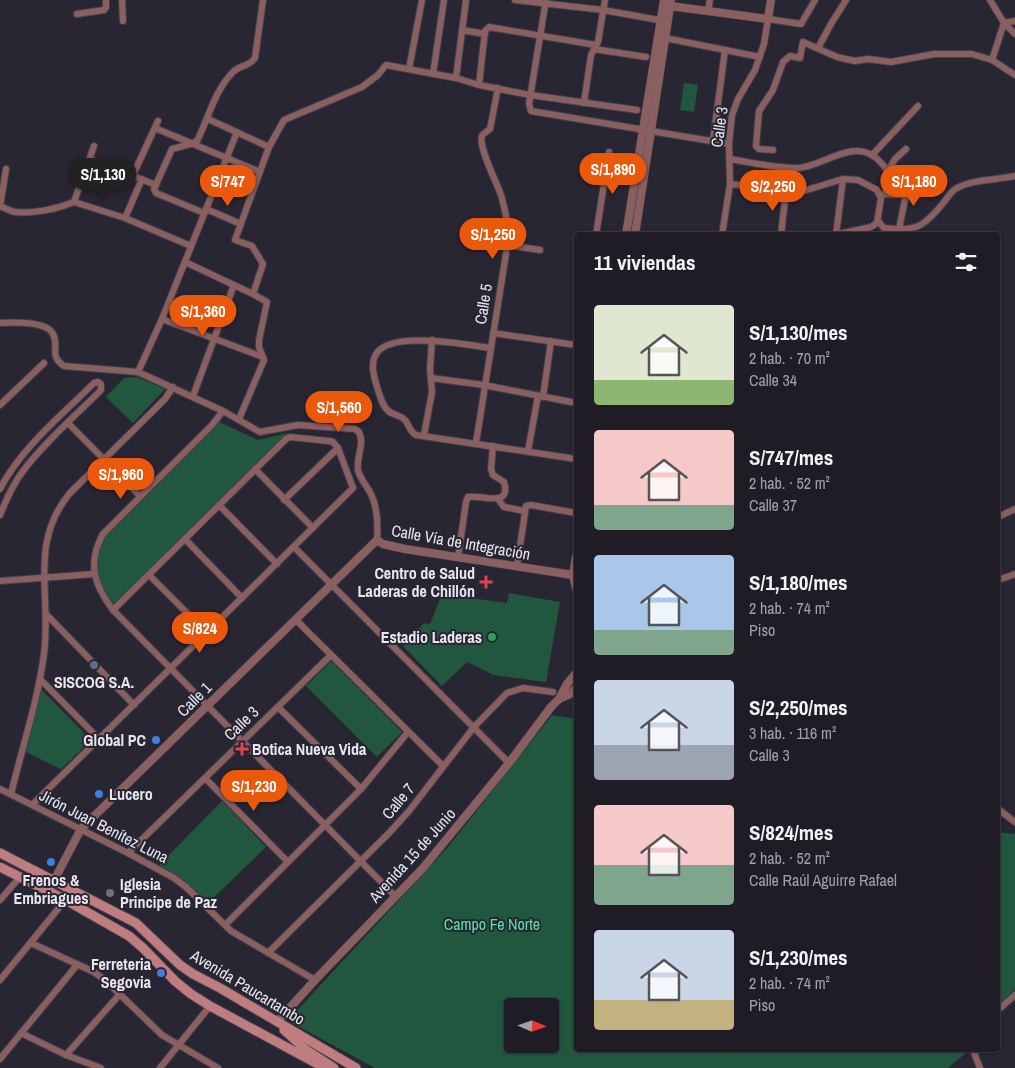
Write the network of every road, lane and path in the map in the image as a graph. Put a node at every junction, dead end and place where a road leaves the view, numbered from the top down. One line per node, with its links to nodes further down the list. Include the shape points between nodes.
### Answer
1 (106, 0): 19 (street, via 104,10)
2 (122, 0): 23 (street)
3 (263, 0): 46 (street, via 255,58 250,65 233,72 220,88)
4 (422, 0): 36 (street)
5 (444, 0): 37 (street)
6 (466, 0): 25 (street)
7 (515, 0): 15 (street)
8 (605, 0): 17 (street)
9 (664, 0): 21 (street)
10 (710, 0): 18 (street)
11 (771, 0): 20 (street, Calle 3)
12 (815, 0): 20 (street, via 801,24)
13 (846, 0): 31 (street)
14 (990, 0): 24 (street)
15 (546, 2): 17 (street); 28 (street)
16 (670, 3): 18 (street); 21 (street)
17 (603, 10): 21 (street); 30 (street)
18 (708, 11): 20 (street)
19 (76, 14)
20 (768, 19): 34 (street, Calle 3)
21 (664, 20): 29 (street); 49 (street)
22 (1015, 20): 24 (street)
23 (123, 21)
24 (1004, 22): 27 (street); 35 (street)
25 (462, 30): 26 (street); 39 (street)
26 (485, 34): 28 (street, via 489,27); 40 (street)
27 (1015, 34)
28 (540, 36): 30 (street); 42 (street)
29 (665, 38): 32 (street); 49 (street)
30 (595, 47): 33 (street); 43 (street, via 590,54)
31 (818, 48): 35 (street, via 855,61 891,62 934,54 972,54); 57 (street, via 804,42 800,58 790,56 783,62 773,90 761,106 756,146)
32 (725, 50): 34 (street); 51 (street)
33 (646, 57)
34 (760, 57): 53 (street, Calle 3, via 734,106)
35 (992, 60): 38 (street)
36 (409, 69): 37 (street); 55 (street, via 386,65 362,87 284,120)
37 (433, 74): 39 (street)
38 (1015, 74)
39 (456, 78): 40 (street)
40 (479, 85): 41 (street)
41 (498, 88): 42 (street); 89 (street, Calle 5, via 490,129 481,139 503,202 508,228)
42 (530, 95): 43 (street); 49 (street, via 529,109 533,112)
43 (584, 103): 45 (street)
44 (918, 106): 59 (street)
45 (637, 110)
46 (208, 119): 50 (street); 52 (street, via 197,141)
47 (158, 121): 48 (street)
48 (155, 128): 52 (street); 65 (street)
49 (647, 130): 51 (street); 83 (street); 84 (street)
50 (237, 132): 55 (street); 61 (street)
51 (713, 141): 53 (street)
52 (191, 144): 61 (street); 71 (street, via 172,149)
53 (728, 144): 62 (street, Calle 3)
54 (94, 146): 60 (street)
55 (270, 147): 64 (street)
56 (906, 149): 59 (street, via 888,171)
57 (773, 150)
58 (609, 152): 82 (street)
59 (872, 155): 62 (street, via 846,152 798,168)
60 (90, 159): 65 (street); 75 (street)
61 (227, 159): 64 (street); 77 (street)
62 (729, 159): 70 (street, Calle 3)
63 (6, 169): 76 (street)
64 (260, 172): 80 (street)
65 (133, 176): 67 (street)
66 (1015, 176): 81 (street, via 958,187 921,226)
67 (142, 179): 71 (street); 78 (street)
68 (843, 180): 72 (street, via 800,192); 73 (street, via 858,180); 87 (street)
69 (909, 180): 74 (street)
70 (730, 184): 72 (street); 85 (street, Calle 3)
71 (155, 188): 77 (street)
72 (786, 191): 86 (street)
73 (879, 194): 74 (street); 79 (street, via 882,203)
74 (906, 195): 81 (street)
75 (74, 202): 76 (street, via 32,212 13,212); 78 (street)
76 (0, 206)
77 (205, 211): 80 (street); 90 (street)
78 (125, 218): 90 (street)
79 (878, 221): 81 (street, via 884,228); 88 (street)
80 (241, 224): 94 (street, via 235,240 252,246 264,264)
81 (899, 229)
82 (596, 232)
83 (627, 232)
84 (635, 232)
85 (722, 232)
86 (781, 232)
87 (835, 232)
88 (847, 232)
89 (507, 245): 91 (street); 97 (street, Calle 5)
90 (191, 246): 92 (street)
91 (540, 250)
92 (185, 262): 93 (street); 95 (street)
93 (234, 285): 94 (street); 98 (street)
94 (253, 294): 103 (street, via 267,302 259,340)
95 (162, 319): 98 (street); 105 (street)
96 (0, 323): 105 (street, Calle Vía de Integración, via 34,324 48,329 54,334 57,361 64,366)
97 (492, 333): 100 (street); 102 (street, Calle 5)
98 (214, 338): 103 (street); 109 (street)
99 (432, 340): 102 (street); 106 (street); 116 (street, via 390,345 374,358 374,374 385,407 403,418 413,434)
100 (551, 341): 101 (street); 110 (street)
101 (574, 345)
102 (490, 348): 107 (street, Calle 5)
103 (263, 357): 114 (street)
104 (44, 363): 112 (street)
105 (138, 372): 108 (street, Calle Vía de Integración)
106 (431, 378): 107 (street); 116 (street, via 432,392)
107 (484, 385): 110 (street); 117 (street, Calle 5)
108 (173, 387): 109 (street, Calle Vía de Integración); 122 (street)
109 (192, 396): 113 (street, Calle Vía de Integración)
110 (540, 396): 111 (street); 120 (street)
111 (574, 403)
112 (0, 405)
113 (224, 411): 114 (street, Calle Vía de Integración); 125 (street)
114 (239, 419): 136 (street, Calle Vía de Integración, via 260,432 298,426 352,428 359,432 358,470 377,515)
115 (68, 423): 122 (street); 124 (street, via 101,390 100,383 94,383 29,448); 132 (street, via 22,472)
116 (424, 436): 117 (street)
117 (476, 443): 118 (street)
118 (493, 446): 120 (street); 126 (street, via 492,472 505,485)
119 (338, 448): 123 (street, via 329,441 286,439); 127 (street); 134 (street, via 353,488)
120 (528, 451): 121 (street)
121 (574, 459)
122 (104, 460): 125 (street); 145 (street, via 70,493 55,516 46,544)
123 (255, 469): 127 (street); 128 (street)
124 (0, 489)
125 (140, 496): 141 (street, via 103,534 96,551)
126 (498, 499): 130 (street, via 504,507); 138 (street, via 471,496 467,499)
127 (284, 500): 134 (street)
128 (219, 505): 135 (street); 139 (street)
129 (1015, 509): 133 (street)
130 (524, 511): 131 (street, via 531,505); 140 (street)
131 (574, 513)
132 (0, 515)
133 (1000, 516)
134 (313, 528): 137 (street)
135 (184, 539): 144 (street); 149 (street)
136 (377, 540): 138 (street, Calle Vía de Integración, via 395,547); 148 (street, Calle 1)
137 (294, 547): 139 (street); 148 (street)
138 (458, 557): 140 (street, Calle Vía de Integración)
139 (276, 564): 149 (street)
140 (517, 566): 142 (street, Calle Vía de Integración)
141 (94, 574): 145 (street); 150 (street, via 97,586)
142 (574, 574)
143 (1015, 574): 146 (street)
144 (149, 575): 150 (street); 153 (street)
145 (45, 578): 147 (street); 151 (street)
146 (1000, 579)
147 (0, 581)
148 (331, 584): 152 (street, Calle 1); 164 (street)
149 (242, 598): 153 (street)
150 (113, 610): 155 (street)
151 (47, 615): 157 (street); 161 (street)
152 (295, 619): 154 (street); 162 (street, Calle 1)
153 (207, 633): 155 (street)
154 (331, 655): 163 (street, Calle 3); 165 (street)
155 (171, 668): 161 (street); 162 (street)
156 (574, 675): 160 (street, Avenida 15 de Junio)
157 (40, 679): 166 (street); 173 (street)
158 (574, 690): 160 (street, Avenida 15 de Junio)
159 (553, 692): 164 (street, Calle 7, via 523,688 507,693)
160 (559, 699): 168 (street, Avenida 15 de Junio)
161 (134, 705): 166 (street)
162 (208, 706): 167 (street); 178 (street, Calle 1)
163 (278, 706): 167 (street, Calle 3); 172 (street)
164 (474, 728): 168 (street); 169 (street, Calle 7)
165 (408, 732): 169 (street); 172 (street)
166 (99, 739): 174 (street)
167 (242, 741): 170 (street, Calle 3); 177 (street)
168 (509, 763): 188 (street, Avenida 15 de Junio, via 449,837)
169 (443, 766): 181 (street, Calle 7, via 409,811)
170 (205, 778): 180 (street, Calle 3); 182 (street)
171 (0, 788): 173 (street, Jirón Juan Benítez Luna)
172 (361, 789): 177 (street)
173 (11, 794): 174 (street, Jirón Juan Benítez Luna)
174 (32, 805): 178 (street, Jirón Juan Benítez Luna)
175 (1000, 811): 176 (street)
176 (1015, 822)
177 (325, 825): 181 (street); 182 (street)
178 (81, 829): 180 (street, Jirón Juan Benítez Luna); 185 (street, Calle 1)
179 (0, 853): 185 (main road, Avenida Paucartambo)
180 (128, 853): 191 (street, Jirón Juan Benítez Luna, via 180,882)
181 (360, 861): 188 (street); 193 (street, Calle 7)
182 (288, 862): 191 (street)
183 (0, 867): 184 (main road, Avenida Paucartambo)
184 (20, 877): 187 (main road, Avenida Paucartambo); 190 (street)
185 (54, 879): 186 (main road, Avenida Paucartambo); 187 (street, Calle 1)
186 (68, 886): 189 (street); 201 (main road, Avenida Paucartambo, via 136,923 193,974)
187 (48, 892): 189 (main road, Avenida Paucartambo)
188 (395, 896): 196 (street, Avenida 15 de Junio)
189 (64, 899): 192 (street); 199 (main road, Avenida Paucartambo, via 128,936 160,963 175,981)
190 (0, 900)
191 (225, 925): 193 (street, Jirón Juan Benítez Luna)
192 (31, 943): 194 (street); 195 (street)
193 (268, 953): 196 (street, Jirón Juan Benítez Luna)
194 (77, 965): 197 (street, via 105,980); 202 (street)
195 (0, 980)
196 (315, 980): 201 (street, Avenida 15 de Junio)
197 (120, 994): 203 (street); 205 (street)
198 (1015, 995): 200 (street)
199 (210, 1006): 203 (street); 210 (main road, Avenida Paucartambo)
200 (1000, 1008)
201 (277, 1022): 211 (main road, via 305,1049); 212 (main road, Avenida Paucartambo)
202 (21, 1032): 205 (street); 206 (street)
203 (178, 1046): 208 (street); 209 (street)
204 (974, 1052): 213 (street)
205 (66, 1055): 207 (street)
206 (0, 1059)
207 (101, 1068)
208 (160, 1068)
209 (218, 1068)
210 (324, 1068)
211 (334, 1068)
212 (356, 1068)
213 (980, 1068)

